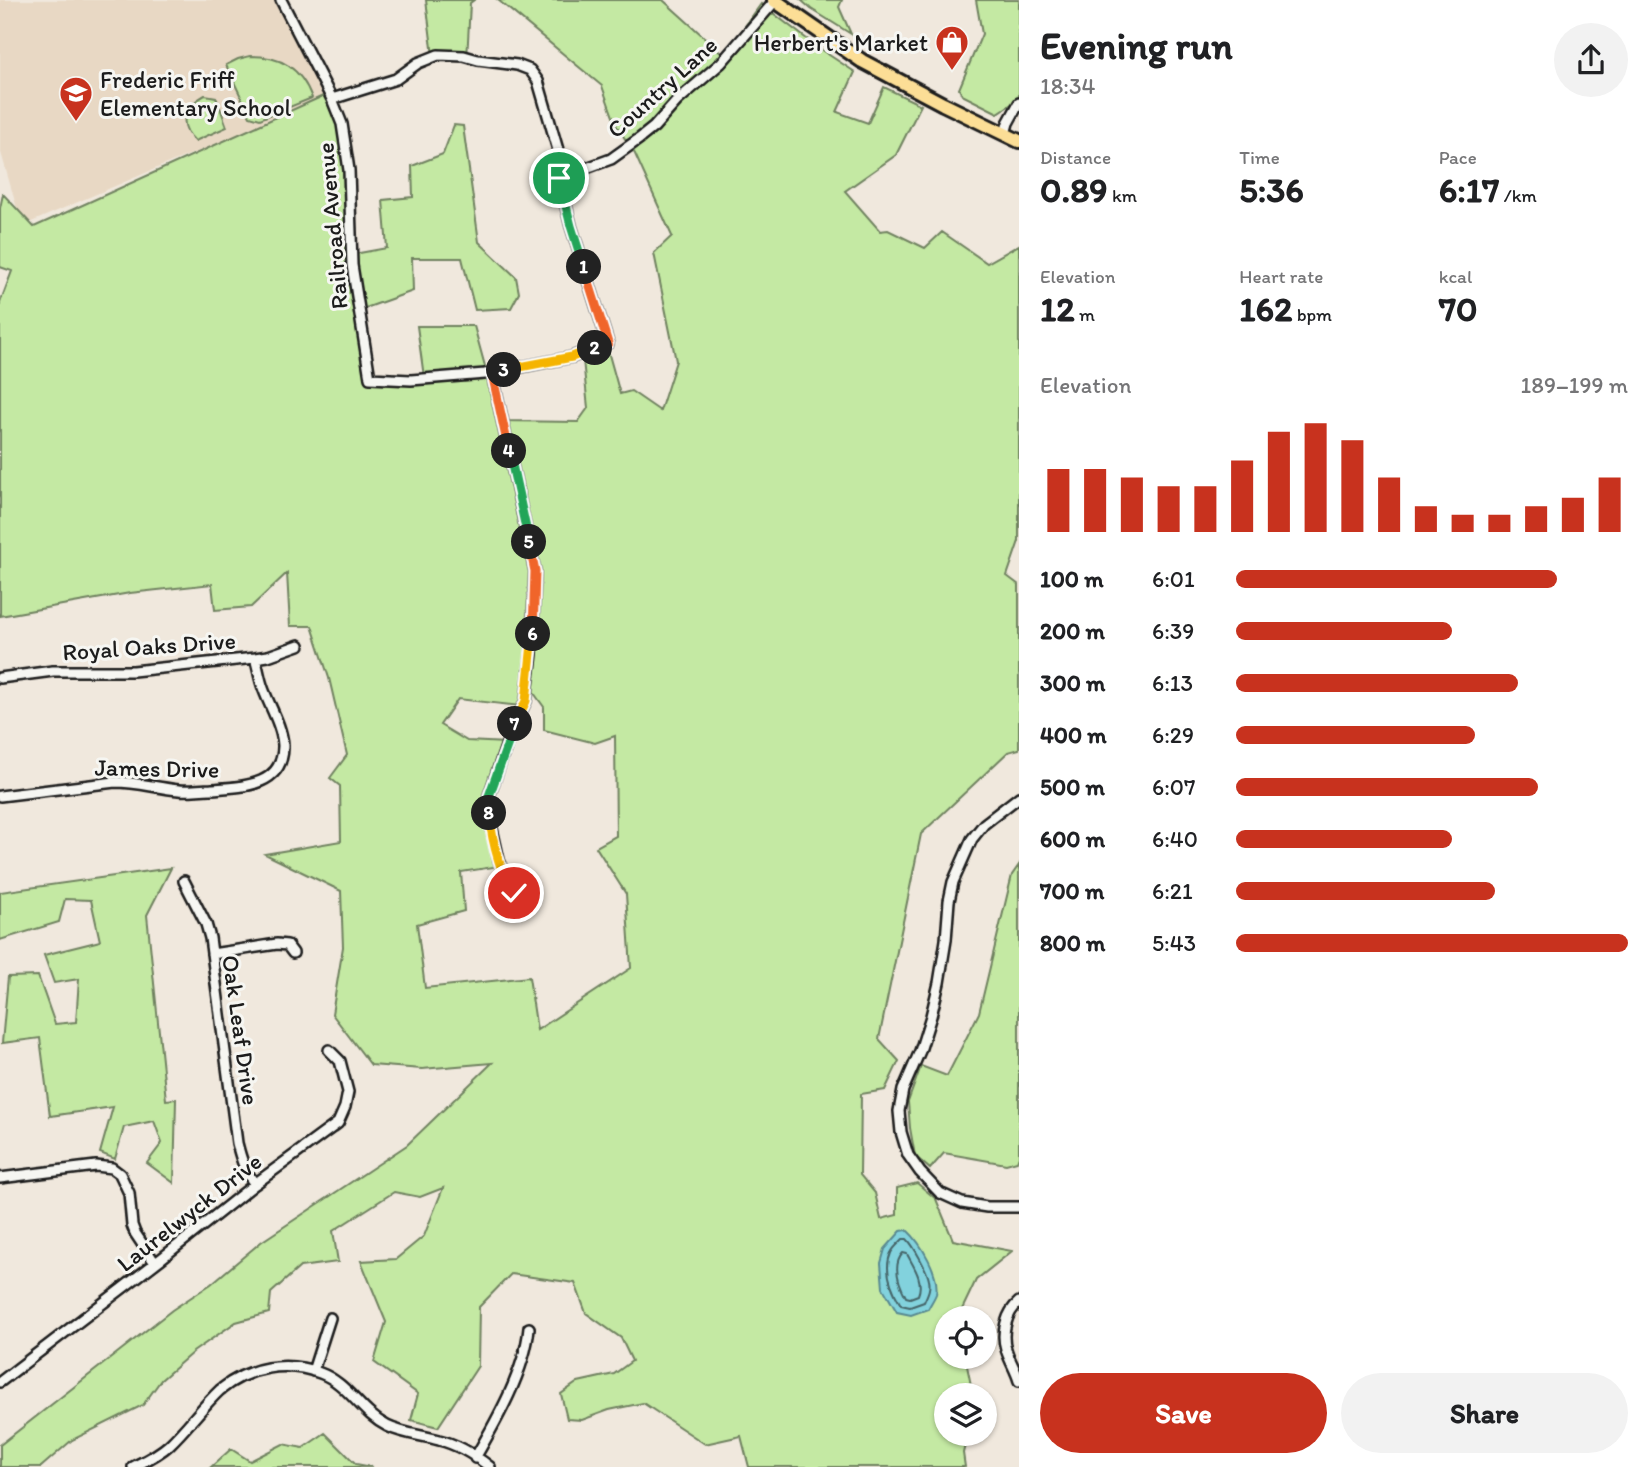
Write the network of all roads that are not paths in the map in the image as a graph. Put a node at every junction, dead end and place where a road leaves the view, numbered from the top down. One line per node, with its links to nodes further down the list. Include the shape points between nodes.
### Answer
1 (281, 0): 3 (street, Railroad Avenue)
2 (775, 1): 5 (highway, via 862,61); 7 (street, Country Lane, via 721,63 677,100 654,127 611,159)
3 (332, 99): 7 (street, via 396,79 438,55 524,67 538,80 558,150); 8 (street, Railroad Avenue, via 346,143 352,265 370,379)
4 (1019, 103): 5 (street)
5 (1004, 134): 6 (highway)
6 (1019, 141)
7 (559, 178): 8 (street, via 608,343 572,357)
8 (492, 373): 15 (street, via 535,571 526,701 489,796 499,860)
9 (299, 645): 10 (street, Royal Oaks Drive)
10 (256, 659): 11 (street, Royal Oaks Drive); 12 (street, James Drive, via 283,742 281,761 264,780 239,788 180,790 115,782)
11 (0, 678)
12 (0, 796)
13 (1019, 797): 21 (street, via 972,839 953,882 932,1016 899,1111 908,1155 940,1193 962,1203)
14 (184, 881): 17 (street, Oak Leaf Drive, via 206,924)
15 (514, 893)
16 (293, 953): 17 (street, via 287,945 277,944)
17 (212, 954): 20 (street, Oak Leaf Drive, via 237,1143 241,1162)
18 (329, 1050): 20 (street, Laurelwyck Drive, via 340,1061 347,1084 343,1115)
19 (0, 1178): 22 (street, via 112,1168 129,1193 135,1233)
20 (255, 1185): 22 (street, Laurelwyck Drive)
21 (1019, 1207)
22 (155, 1263): 28 (street, Laurelwyck Drive)
23 (1019, 1303): 27 (street, via 1008,1317 1004,1333)
24 (330, 1318): 26 (street)
25 (529, 1328): 29 (street, via 506,1399)
26 (313, 1371): 29 (street, via 333,1380 387,1426 442,1440); 30 (street, via 285,1366 250,1372 220,1390 166,1447)
27 (1019, 1381)
28 (0, 1382)
29 (475, 1458): 31 (street)
30 (132, 1467)
31 (490, 1467)

